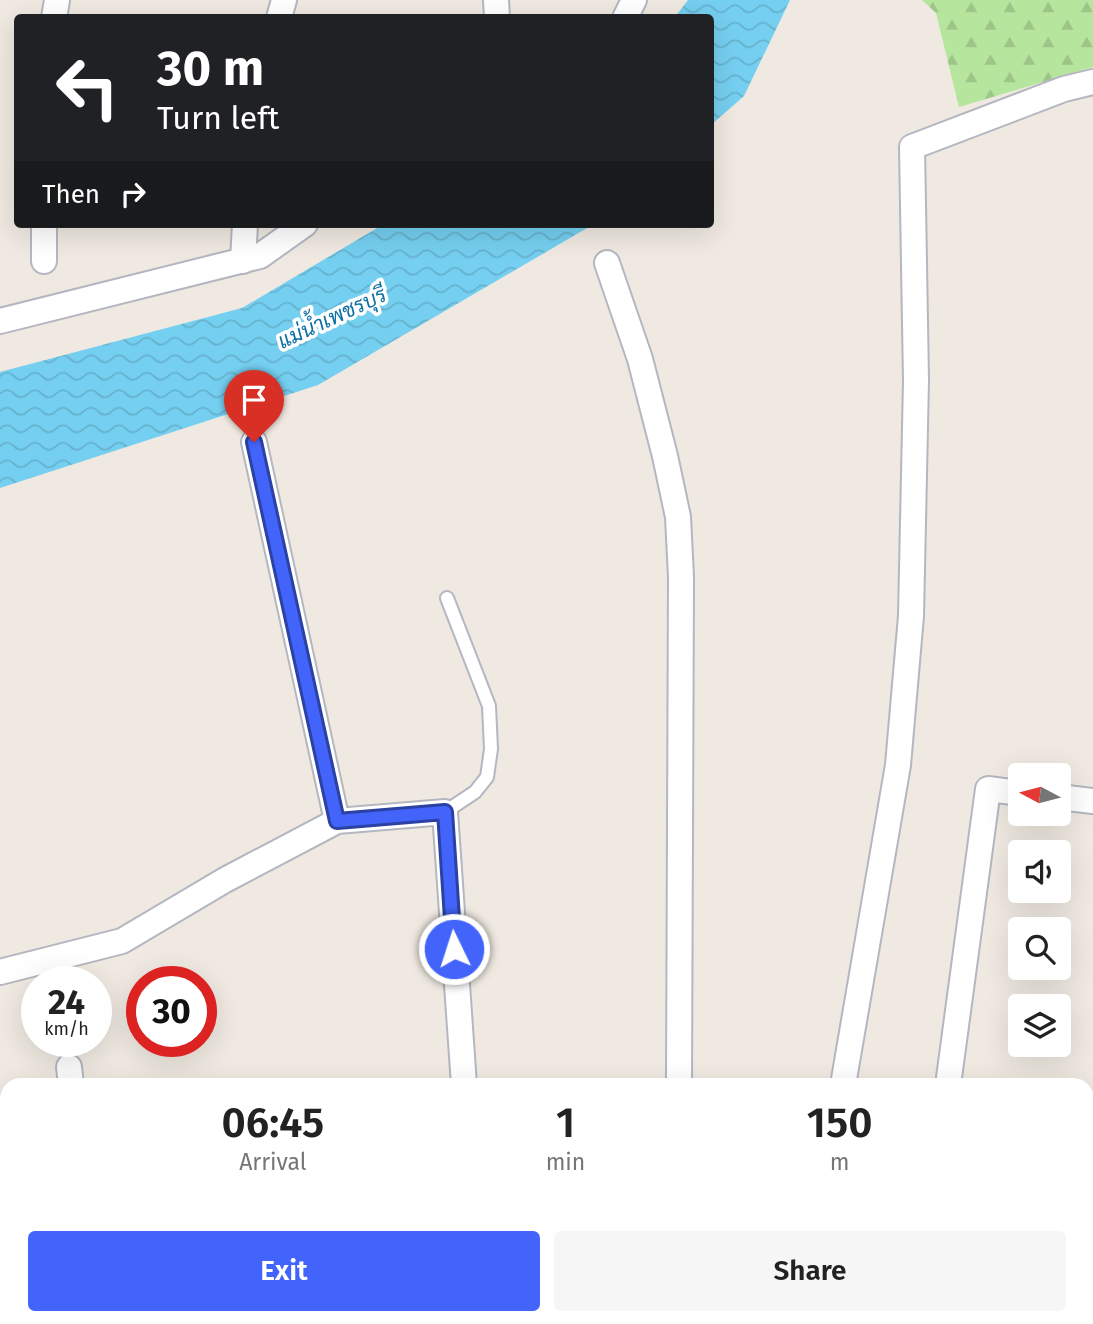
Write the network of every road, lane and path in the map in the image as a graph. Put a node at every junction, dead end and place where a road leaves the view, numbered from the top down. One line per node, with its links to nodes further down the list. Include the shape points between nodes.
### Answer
1 (1093, 82): 19 (street, via 912,147 916,380 911,617 898,765)
2 (44, 228): 5 (street)
3 (245, 228): 6 (street)
4 (300, 228): 6 (street, via 260,257)
5 (44, 261)
6 (243, 261): 8 (street)
7 (607, 263): 18 (street, via 640,359 678,517)
8 (0, 321)
9 (254, 442): 15 (street)
10 (447, 598): 14 (lane, via 489,706 491,749 487,777 475,792)
11 (1008, 792): 20 (street, via 988,789)
12 (1071, 798): 13 (street)
13 (1093, 801)
14 (445, 812): 15 (street); 17 (street)
15 (337, 821): 16 (street, via 122,941)
16 (0, 972)
17 (464, 1078)
18 (679, 1078)
19 (844, 1078)
20 (948, 1078)

